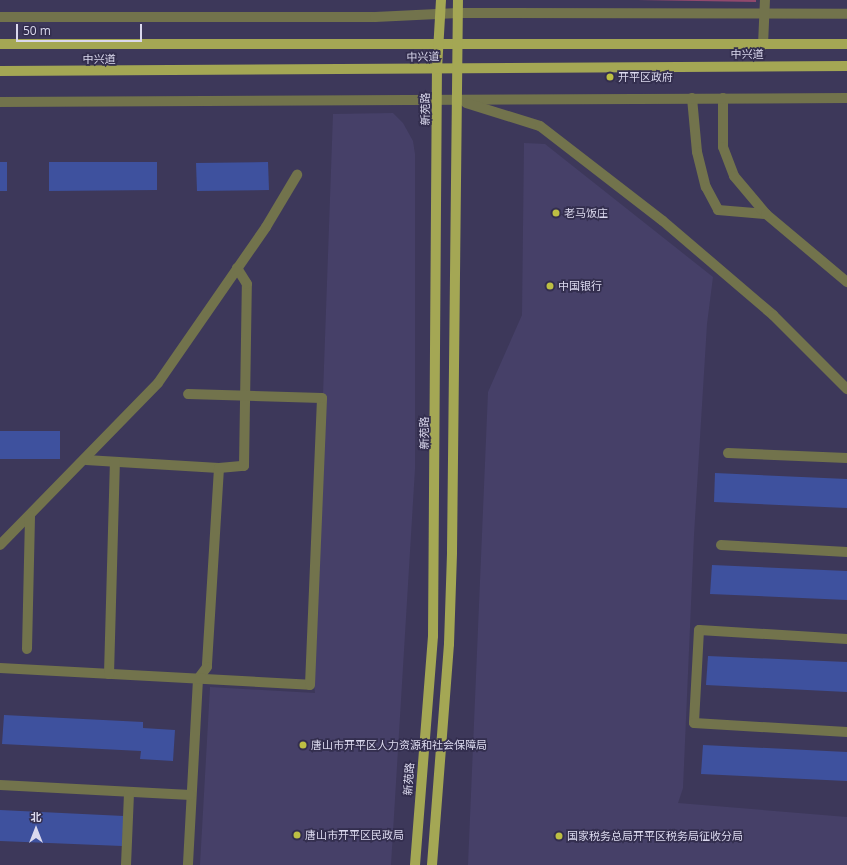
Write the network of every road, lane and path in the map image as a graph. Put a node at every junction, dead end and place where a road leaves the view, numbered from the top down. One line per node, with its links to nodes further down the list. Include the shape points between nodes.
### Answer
1 (441, 0): 4 (main road, 新苑路)
2 (458, 0): 5 (main road)
3 (765, 0): 6 (street)
4 (442, 13): 5 (street); 8 (street, via 375,17); 9 (main road, 新苑路)
5 (458, 13): 6 (street); 10 (main road)
6 (763, 14): 7 (street); 13 (street)
7 (847, 14)
8 (0, 17)
9 (438, 42): 10 (main road, 中兴道); 11 (main road, 中兴道); 16 (main road, 新苑路)
10 (458, 43): 13 (main road, 中兴道); 15 (main road)
11 (0, 44)
12 (847, 44): 13 (main road, 中兴道)
13 (763, 45)
14 (847, 66): 15 (main road, 中兴道)
15 (458, 68): 16 (main road, 中兴道); 22 (main road)
16 (437, 69): 17 (main road, 中兴道); 21 (main road, 新苑路)
17 (0, 71)
18 (692, 98): 19 (street); 22 (street); 25 (street, via 697,152 706,187 718,210)
19 (723, 98): 20 (street); 25 (street, via 723,147 728,161 734,176)
20 (847, 98)
21 (437, 100): 22 (street); 23 (street); 51 (main road, 新苑路, via 433,636)
22 (456, 100): 28 (street, via 540,126 664,221 762,305); 52 (main road, via 449,644)
23 (0, 102)
24 (297, 176): 26 (street)
25 (766, 214): 27 (street)
26 (237, 268): 30 (street, via 247,284); 33 (street, via 158,383)
27 (847, 282)
28 (847, 390)
29 (188, 394): 30 (street)
30 (244, 396): 35 (street, via 244,466); 44 (street, via 322,398 310,685)
31 (728, 452): 32 (street)
32 (847, 458)
33 (86, 460): 34 (street); 36 (street)
34 (115, 462): 35 (street); 43 (street)
35 (219, 468): 44 (street, via 207,666)
36 (30, 515): 37 (street); 41 (street)
37 (0, 545)
38 (721, 545): 39 (street)
39 (847, 552)
40 (847, 639): 45 (street, via 700,630 694,723)
41 (27, 649)
42 (0, 668): 43 (street)
43 (109, 674): 44 (street)
44 (198, 678): 48 (street)
45 (847, 732)
46 (0, 785): 47 (street)
47 (129, 792): 48 (street); 49 (street)
48 (192, 795): 50 (street)
49 (126, 865)
50 (188, 865)
51 (415, 865)
52 (432, 865)

